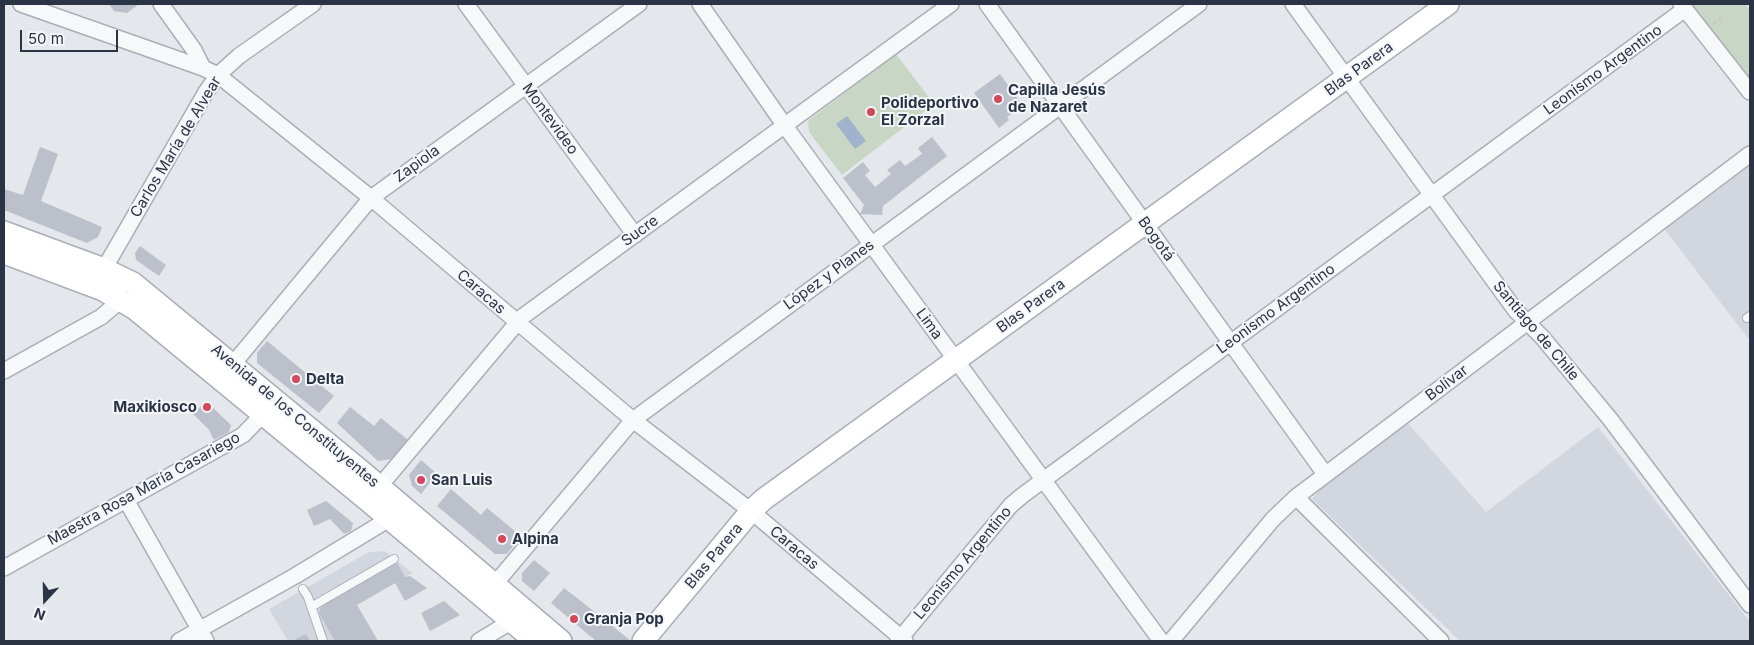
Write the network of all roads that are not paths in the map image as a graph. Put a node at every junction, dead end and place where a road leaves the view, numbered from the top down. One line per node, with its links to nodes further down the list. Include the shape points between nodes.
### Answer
1 (21, 4): 13 (street, Caracas)
2 (160, 4): 13 (street, via 194,50)
3 (313, 4): 14 (street, Carlos María de Alvear)
4 (466, 4): 16 (street, Montevideo)
5 (639, 4): 16 (street, Zapiola)
6 (700, 4): 19 (street, Lima)
7 (951, 4): 19 (street, Sucre)
8 (987, 4): 18 (street, Bogotá)
9 (1199, 4): 18 (street, López y Planes)
10 (1293, 4): 15 (street, Santiago de Chile)
11 (1448, 4): 15 (main road, Blas Parera)
12 (1683, 7): 17 (street); 21 (street, Leonismo Argentino)
13 (203, 68): 14 (street, Caracas)
14 (218, 75): 22 (street, Caracas); 28 (street, Carlos María de Alvear)
15 (1347, 77): 21 (street, Santiago de Chile); 23 (main road, Blas Parera)
16 (526, 86): 22 (street, Zapiola); 25 (street, Montevideo)
17 (1750, 92)
18 (1060, 105): 23 (street, Bogotá); 26 (street, López y Planes)
19 (785, 126): 25 (street, Sucre); 26 (street, Lima)
20 (1750, 154): 31 (street, Bolívar)
21 (1432, 195): 31 (street, Santiago de Chile); 32 (street, Leonismo Argentino)
22 (371, 198): 30 (street, Caracas); 34 (street, Zapiola)
23 (1145, 223): 32 (street, Bogotá); 33 (main road, Blas Parera)
24 (4, 232): 28 (main road, Avenida de los Constituyentes)
25 (635, 235): 30 (street, Sucre)
26 (871, 244): 33 (street, Lima); 37 (street, López y Planes)
27 (4, 252): 29 (main road, Avenida de los Constituyentes, via 94,286)
28 (104, 268): 34 (main road, Avenida de los Constituyentes, via 133,283)
29 (121, 300): 35 (street, via 101,317); 36 (main road, Avenida de los Constituyentes)
30 (516, 322): 37 (street, Caracas); 40 (street, Sucre)
31 (1527, 323): 38 (street, Bolívar); 49 (street, Santiago de Chile, via 1610,419)
32 (1231, 342): 38 (street, Bogotá); 39 (street, Leonismo Argentino)
33 (956, 360): 39 (street, Lima); 43 (main road, Blas Parera)
34 (233, 364): 36 (main road, Avenida de los Constituyentes)
35 (4, 371)
36 (270, 407): 40 (main road, Avenida de los Constituyentes); 42 (street, Maestra Rosa María Casariego, via 243,435)
37 (633, 420): 43 (street, Caracas); 47 (street, López y Planes)
38 (1325, 474): 41 (street, Bolívar)
39 (1043, 479): 53 (street, Leonismo Argentino, via 1011,505); 60 (street, Lima)
40 (373, 493): 44 (main road, Avenida de los Constituyentes)
41 (1296, 497): 61 (street, Bolívar, via 1273,519); 62 (street)
42 (126, 500): 46 (street, Maestra Rosa María Casariego); 52 (street)
43 (751, 511): 53 (street, Caracas); 59 (main road, Blas Parera)
44 (395, 512): 47 (main road, Avenida de los Constituyentes); 51 (main road, Avenida de los Constituyentes); 52 (street)
45 (394, 559): 50 (lane)
46 (4, 568)
47 (494, 585): 58 (main road, Avenida de los Constituyentes)
48 (303, 589): 50 (lane)
49 (1750, 605)
50 (311, 607): 55 (lane)
51 (512, 621): 56 (street); 57 (main road, Avenida de los Constituyentes)
52 (203, 636): 54 (street)
53 (902, 640)
54 (179, 641)
55 (323, 641)
56 (479, 641)
57 (535, 641)
58 (561, 641)
59 (643, 641)
60 (1161, 641)
61 (1171, 641)
62 (1441, 641)

